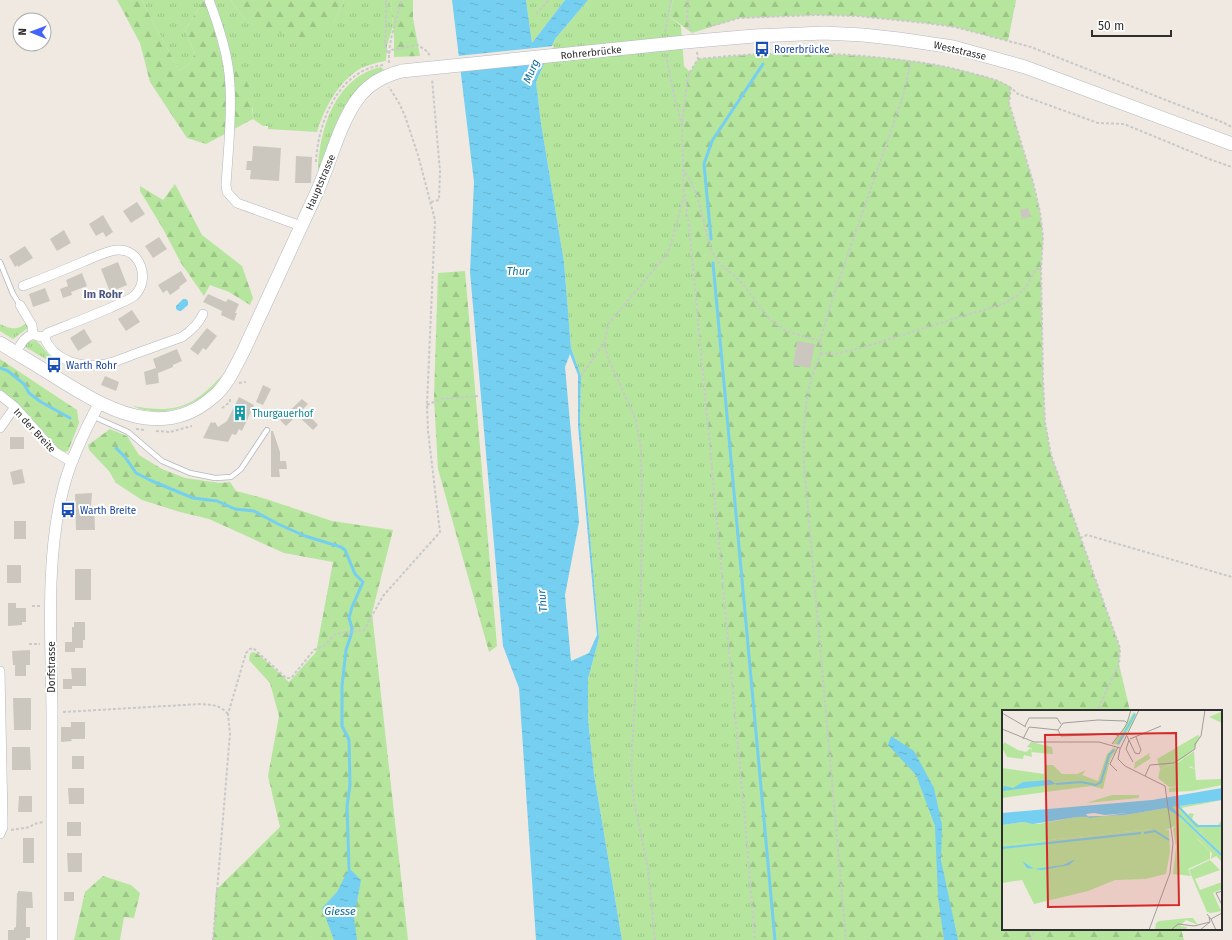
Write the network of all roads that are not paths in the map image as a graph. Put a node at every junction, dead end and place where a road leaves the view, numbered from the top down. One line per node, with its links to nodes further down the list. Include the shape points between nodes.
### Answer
1 (209, 0): 5 (street, via 222,41 230,86 227,192 236,203)
2 (690, 42): 3 (main road, Rohrerbrücke, bridge, via 402,71); 4 (main road, Weststrasse, via 824,33 899,38 954,47 1032,69)
3 (383, 78): 5 (main road, Hauptstrasse, via 367,89 353,104)
4 (1226, 142)
5 (301, 226): 15 (main road, Hauptstrasse, via 233,372 204,405 177,417 159,419 132,416)
6 (0, 262): 8 (lane)
7 (23, 286): 11 (street, via 118,250 128,252 142,268 142,284 134,296)
8 (20, 305): 10 (street, via 32,325)
9 (203, 314): 11 (street, via 191,331 182,337 107,364 81,364 65,360 54,354)
10 (33, 334): 11 (street); 13 (street, via 23,340)
11 (44, 337)
12 (0, 343): 13 (main road)
13 (16, 352): 15 (main road)
14 (0, 395): 16 (street, In der Breite)
15 (100, 402): 17 (street, Dorfstrasse)
16 (15, 407): 18 (street); 20 (street, In der Breite, via 55,452)
17 (92, 416): 19 (lane, via 128,432 162,461 190,473 215,478 231,477 241,469); 20 (street, Dorfstrasse)
18 (0, 428)
19 (267, 430)
20 (72, 462): 23 (street, Dorfstrasse, via 57,516 53,553)
21 (0, 672): 22 (street, via 3,820)
22 (1, 833)
23 (52, 940)

